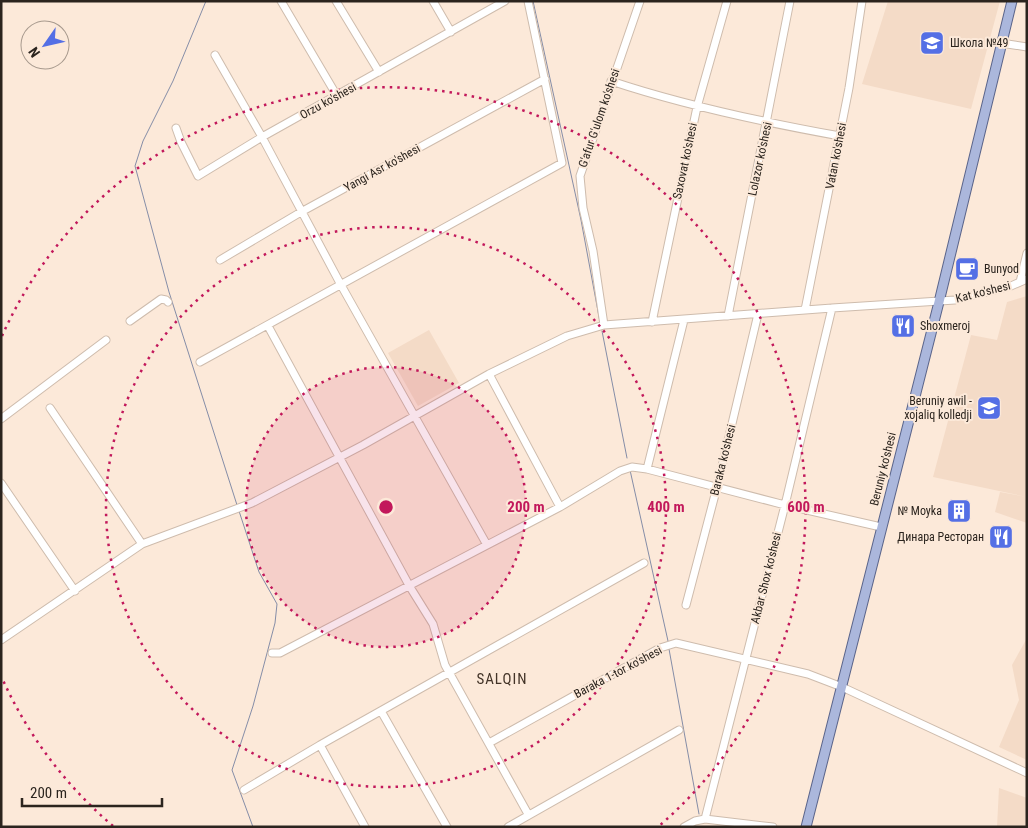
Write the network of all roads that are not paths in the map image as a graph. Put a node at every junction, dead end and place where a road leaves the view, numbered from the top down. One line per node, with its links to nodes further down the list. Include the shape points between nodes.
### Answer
1 (281, 1): 18 (street)
2 (336, 1): 15 (street)
3 (433, 1): 11 (street)
4 (505, 1): 11 (street, Orzu ko'shesi)
5 (528, 1): 16 (street)
6 (640, 1): 17 (street, G'afur G'ulom ko'shesi)
7 (727, 1): 19 (street, Saxovat ko'shesi)
8 (790, 1): 20 (street, Lolazor ko'shesi)
9 (862, 1): 22 (street, Vatan ko'shesi)
10 (1012, 1): 12 (main road, Beruniy ko'shesi)
11 (451, 32): 15 (street, Orzu ko'shesi)
12 (1001, 43): 13 (street); 30 (main road, Beruniy ko'shesi)
13 (1027, 47)
14 (215, 55): 23 (street)
15 (379, 72): 18 (street, Orzu ko'shesi)
16 (545, 79): 24 (street, Yangi Asr ko'shesi); 28 (street, via 562,163)
17 (611, 81): 19 (street); 38 (street, G'afur G'ulom ko'shesi, via 580,176)
18 (337, 96): 23 (street, Orzu ko'shesi)
19 (696, 107): 20 (street); 37 (street, Saxovat ko'shesi)
20 (767, 123): 22 (street); 34 (street, Lolazor ko'shesi)
21 (176, 128): 23 (street, Orzu ko'shesi, via 198,176)
22 (840, 136): 32 (street, Vatan ko'shesi)
23 (262, 137): 24 (street)
24 (301, 212): 26 (street, Yangi Asr ko'shesi); 28 (street)
25 (1027, 253): 27 (street)
26 (220, 260)
27 (1023, 280): 30 (street, Kat ko'shesi, via 987,294)
28 (340, 285): 39 (street); 44 (street)
29 (168, 302): 36 (street, via 161,298)
30 (938, 302): 31 (street, Kat ko'shesi); 52 (main road, Beruniy ko'shesi)
31 (832, 308): 32 (street, Kat ko'shesi); 50 (street, Akbar Shox ko'shesi)
32 (805, 310): 33 (street, Kat ko'shesi)
33 (758, 314): 34 (street, Kat ko'shesi); 49 (street, Baraka ko'shesi)
34 (728, 316): 35 (street, Kat ko'shesi)
35 (684, 320): 37 (street, Kat ko'shesi); 47 (street)
36 (130, 321)
37 (652, 322): 38 (street, Kat ko'shesi)
38 (604, 325): 42 (street, Kat ko'shesi, via 567,336)
39 (268, 326): 41 (street); 46 (street)
40 (106, 340): 45 (street)
41 (200, 362)
42 (489, 374): 44 (street, Kat ko'shesi); 51 (street)
43 (50, 408): 53 (street)
44 (415, 415): 46 (street, Kat ko'shesi); 54 (street)
45 (1, 419)
46 (340, 456): 53 (street, Kat ko'shesi, via 247,506); 56 (street)
47 (647, 469): 49 (street); 51 (street, via 632,467 620,472)
48 (1, 484): 57 (street)
49 (717, 487): 50 (street); 58 (street, Baraka ko'shesi)
50 (785, 505): 52 (street); 61 (street, Akbar Shox ko'shesi)
51 (560, 507): 54 (street)
52 (881, 527): 63 (main road, Beruniy ko'shesi)
53 (142, 544): 57 (street, Kat ko'shesi)
54 (487, 545): 56 (street)
55 (644, 564): 62 (street)
56 (410, 586): 60 (street, via 280,653); 62 (street, via 433,624)
57 (75, 591): 59 (street, Kat ko'shesi)
58 (686, 605)
59 (1, 640)
60 (272, 653)
61 (746, 660): 63 (street, Baraka 1-tor ko'shesi, via 808,674); 66 (street, Baraka 1-tor ko'shesi, via 676,643 660,648); 71 (street, Akbar Shox ko'shesi)
62 (449, 673): 64 (street); 66 (street)
63 (842, 687): 68 (street, Baraka 1-tor ko'shesi); 77 (main road, Beruniy ko'shesi)
64 (381, 711): 67 (street); 73 (street)
65 (679, 730): 70 (street)
66 (489, 742): 70 (street)
67 (320, 745): 69 (street); 72 (street)
68 (1027, 773)
69 (244, 790)
70 (528, 814): 74 (street)
71 (705, 819): 75 (street); 76 (street)
72 (365, 827)
73 (447, 827)
74 (508, 827)
75 (684, 827)
76 (773, 827)
77 (806, 827)

